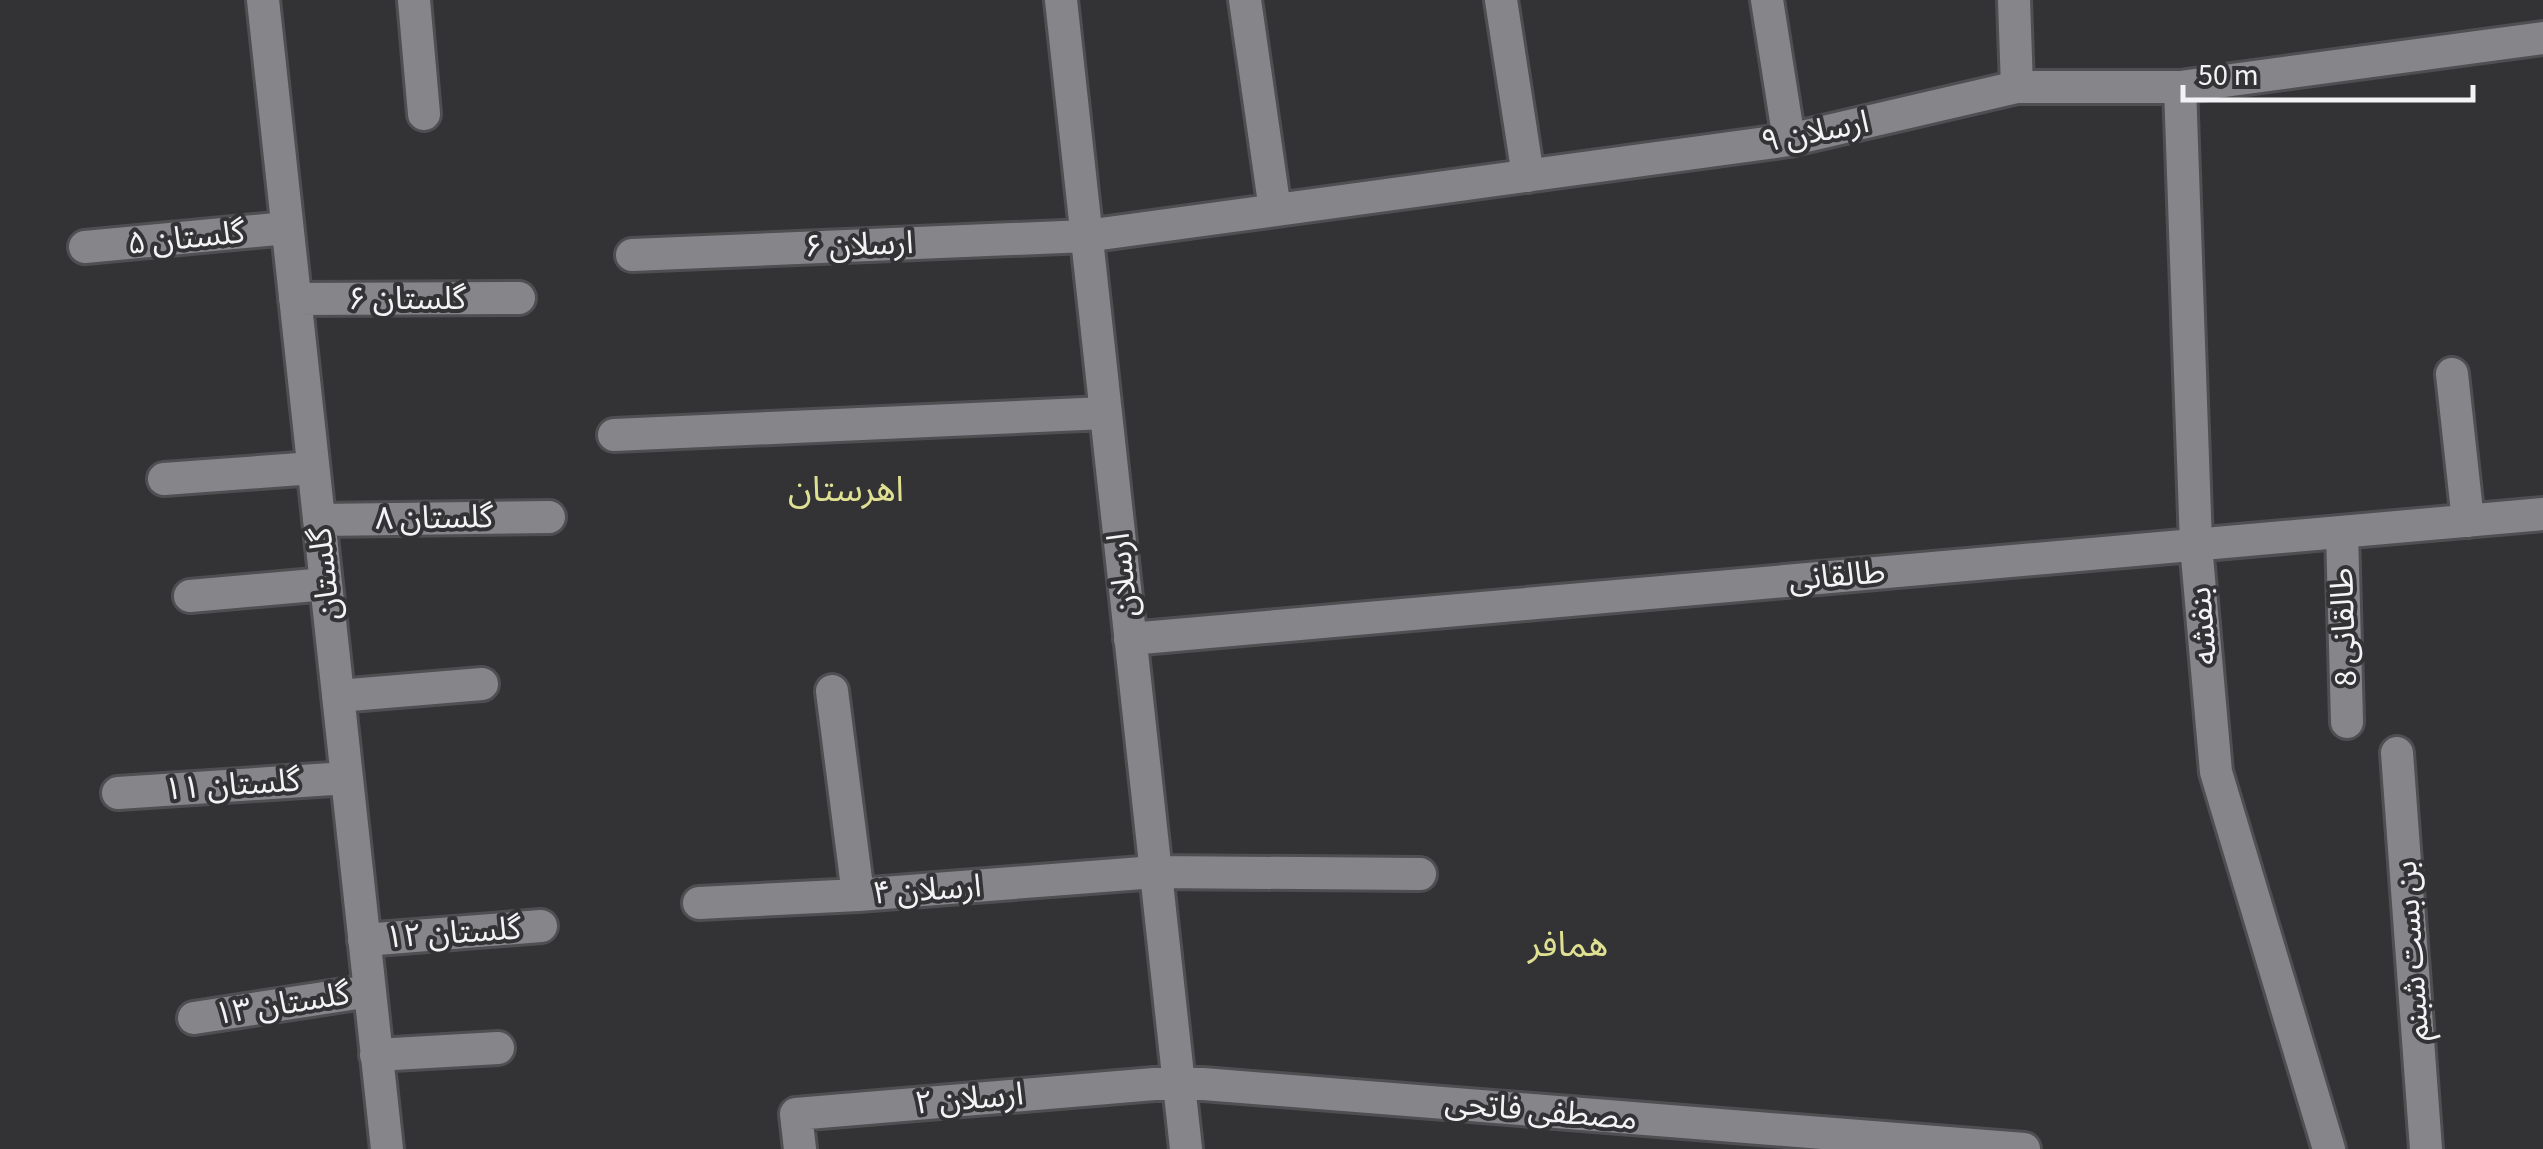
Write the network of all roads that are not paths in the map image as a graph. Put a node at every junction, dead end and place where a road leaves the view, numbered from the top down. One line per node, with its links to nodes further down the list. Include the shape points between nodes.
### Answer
1 (263, 0): 15 (street, گلستان)
2 (414, 0): 11 (street)
3 (1061, 0): 16 (street, ارسلان)
4 (1244, 0): 14 (street)
5 (1501, 0): 13 (street)
6 (1767, 0): 12 (street)
7 (2014, 0): 10 (street)
8 (2543, 38): 9 (street, ارسلان ۹)
9 (2180, 87): 10 (street, ارسلان ۹); 31 (street, بنفشه)
10 (2017, 88): 12 (street, ارسلان ۹)
11 (424, 114)
12 (1790, 140): 13 (street, ارسلان ۹)
13 (1528, 176): 14 (street, ارسلان ۹)
14 (1274, 210): 16 (street, ارسلان ۹)
15 (288, 228): 17 (street, گلستان ۵); 20 (street, گلستان)
16 (1086, 236): 18 (street, ارسلان ۶); 22 (street, ارسلان)
17 (85, 248)
18 (632, 255)
19 (519, 298): 20 (street, گلستان ۶)
20 (295, 299): 24 (street, گلستان)
21 (2452, 374): 29 (street)
22 (1105, 412): 23 (street); 34 (street, ارسلان)
23 (614, 435)
24 (313, 468): 25 (street); 28 (street, گلستان)
25 (164, 478)
26 (2543, 514): 29 (street, طالقانی)
27 (549, 517): 28 (street, گلستان ۸)
28 (319, 520): 32 (street, گلستان)
29 (2468, 521): 30 (street, طالقانی)
30 (2342, 532): 31 (street, طالقانی); 38 (street, طالقانی 8)
31 (2196, 545): 34 (street, طالقانی); 57 (street, بنفشه, via 2216,772)
32 (326, 584): 33 (street); 37 (street, گلستان)
33 (190, 596)
34 (1130, 639): 42 (street, ارسلان)
35 (482, 684): 37 (street)
36 (832, 691): 44 (street)
37 (338, 696): 40 (street, گلستان)
38 (2347, 722)
39 (2397, 753): 58 (street, بن بست شبنم)
40 (347, 778): 41 (street, گلستان ۱۱); 47 (street, گلستان)
41 (118, 793)
42 (1155, 872): 43 (street, ارسلان ۴); 44 (street, ارسلان ۴); 52 (street, ارسلان)
43 (1420, 874)
44 (858, 896): 45 (street, ارسلان ۴)
45 (698, 902)
46 (541, 926): 47 (street, گلستان ۱۲)
47 (364, 940): 48 (street, گلستان)
48 (370, 990): 49 (street, گلستان ۱۳); 51 (street, گلستان)
49 (194, 1018)
50 (498, 1048): 51 (street)
51 (376, 1055): 53 (street, گلستان)
52 (1178, 1082): 54 (street, ارسلان ۲, via 796,1114); 55 (street, ارسلان); 56 (street, مصطفی فاتحی)
53 (386, 1149)
54 (800, 1149)
55 (1186, 1149)
56 (2024, 1149)
57 (2329, 1149)
58 (2426, 1149)

